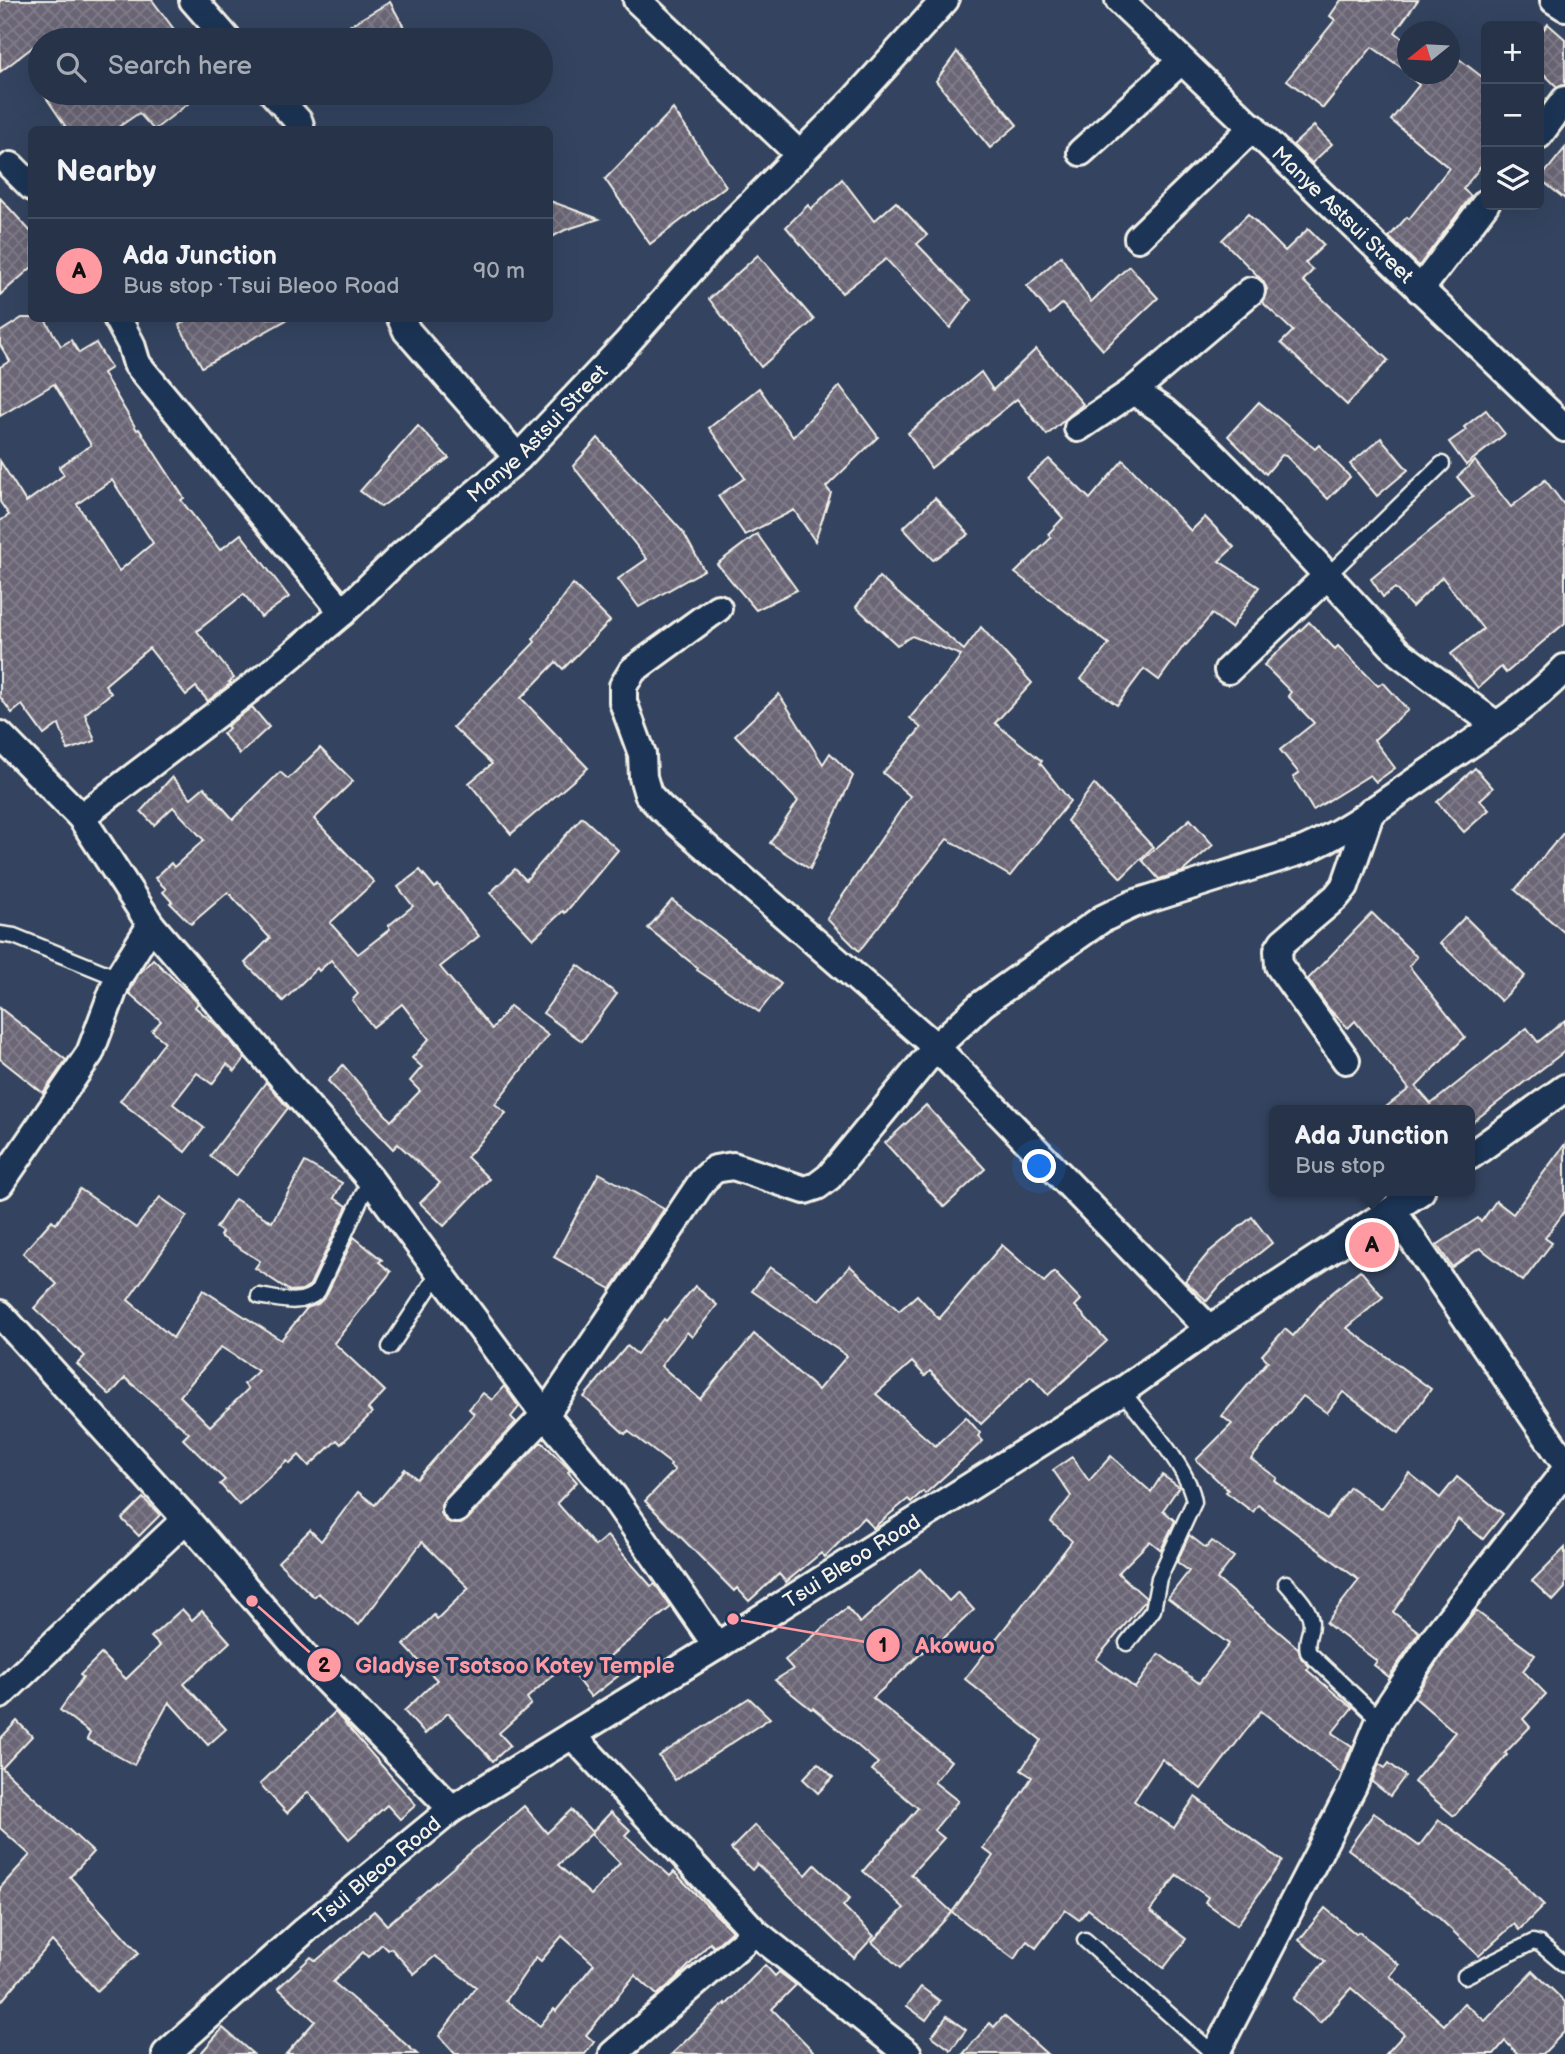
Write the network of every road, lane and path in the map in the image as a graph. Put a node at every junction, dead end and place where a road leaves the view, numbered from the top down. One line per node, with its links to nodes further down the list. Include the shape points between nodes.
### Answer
1 (193, 0): 7 (street)
2 (637, 0): 15 (street)
3 (945, 0): 15 (street, Manye Astsui Street)
4 (1119, 0): 8 (street, Manye Astsui Street)
5 (1553, 0): 6 (street)
6 (1565, 7)
7 (218, 28)
8 (1181, 61): 12 (street, Manye Astsui Street); 14 (street)
9 (1565, 100): 13 (street)
10 (284, 105): 11 (street)
11 (300, 126)
12 (1253, 127): 19 (street); 20 (street, Manye Astsui Street)
13 (1544, 128)
14 (1081, 152)
15 (800, 155): 27 (street, Manye Astsui Street)
16 (11, 166): 17 (street)
17 (28, 183)
18 (1481, 210): 20 (street)
19 (1138, 238)
20 (1420, 290): 26 (street, Manye Astsui Street)
21 (1251, 291): 24 (street)
22 (119, 322): 31 (street, via 137,364)
23 (403, 322): 27 (street)
24 (1133, 391): 25 (street); 29 (street, via 1205,447)
25 (1079, 428)
26 (1565, 428)
27 (518, 458): 31 (street, Manye Astsui Street, via 402,555)
28 (1442, 464): 29 (lane)
29 (1327, 576): 33 (street); 34 (street, via 1399,653)
30 (718, 608): 41 (street, via 632,670 623,687 648,794)
31 (343, 612): 37 (street, Manye Astsui Street)
32 (1565, 668): 34 (street, via 1540,694)
33 (1228, 670)
34 (1496, 725): 36 (street)
35 (0, 735): 37 (street)
36 (1371, 811): 41 (street, via 1320,844 1133,904 1102,919 982,1004); 42 (street, via 1345,886 1278,950 1279,966)
37 (81, 817): 38 (street)
38 (151, 925): 40 (street); 45 (street)
39 (0, 934): 40 (lane)
40 (118, 978): 46 (street, via 90,1053)
41 (936, 1047): 52 (street); 55 (street, via 817,1186 805,1190 733,1167 715,1170 703,1180)
42 (1346, 1060)
43 (1565, 1088): 44 (street)
44 (1475, 1152)
45 (370, 1179): 49 (street); 50 (lane, via 318,1291 302,1301)
46 (0, 1184)
47 (1414, 1196): 48 (street, Tsui Bleoo Road)
48 (1393, 1211): 52 (street, Tsui Bleoo Road); 56 (street)
49 (440, 1271): 53 (lane); 55 (street)
50 (259, 1296)
51 (0, 1314): 59 (street)
52 (1209, 1329): 54 (street, Tsui Bleoo Road)
53 (390, 1347)
54 (1122, 1391): 61 (lane, via 1184,1474 1194,1502 1159,1578 1153,1610); 62 (street, Tsui Bleoo Road)
55 (545, 1415): 58 (street); 62 (street, via 612,1496)
56 (1565, 1463)
57 (1565, 1471): 64 (street, via 1434,1637)
58 (456, 1509)
59 (186, 1519): 63 (street); 66 (street, via 318,1672)
60 (1286, 1583): 64 (lane, via 1311,1618 1308,1652)
61 (1126, 1643)
62 (718, 1646): 65 (street, Tsui Bleoo Road)
63 (0, 1695)
64 (1380, 1720): 74 (street, via 1353,1786)
65 (572, 1735): 66 (street, Tsui Bleoo Road); 67 (street)
66 (452, 1809): 71 (street, Tsui Bleoo Road)
67 (755, 1932): 72 (street); 73 (street)
68 (1085, 1940): 74 (lane)
69 (1565, 1965): 70 (lane, via 1533,1942)
70 (1465, 1976)
71 (166, 2054)
72 (613, 2054)
73 (908, 2054)
74 (1215, 2054)

